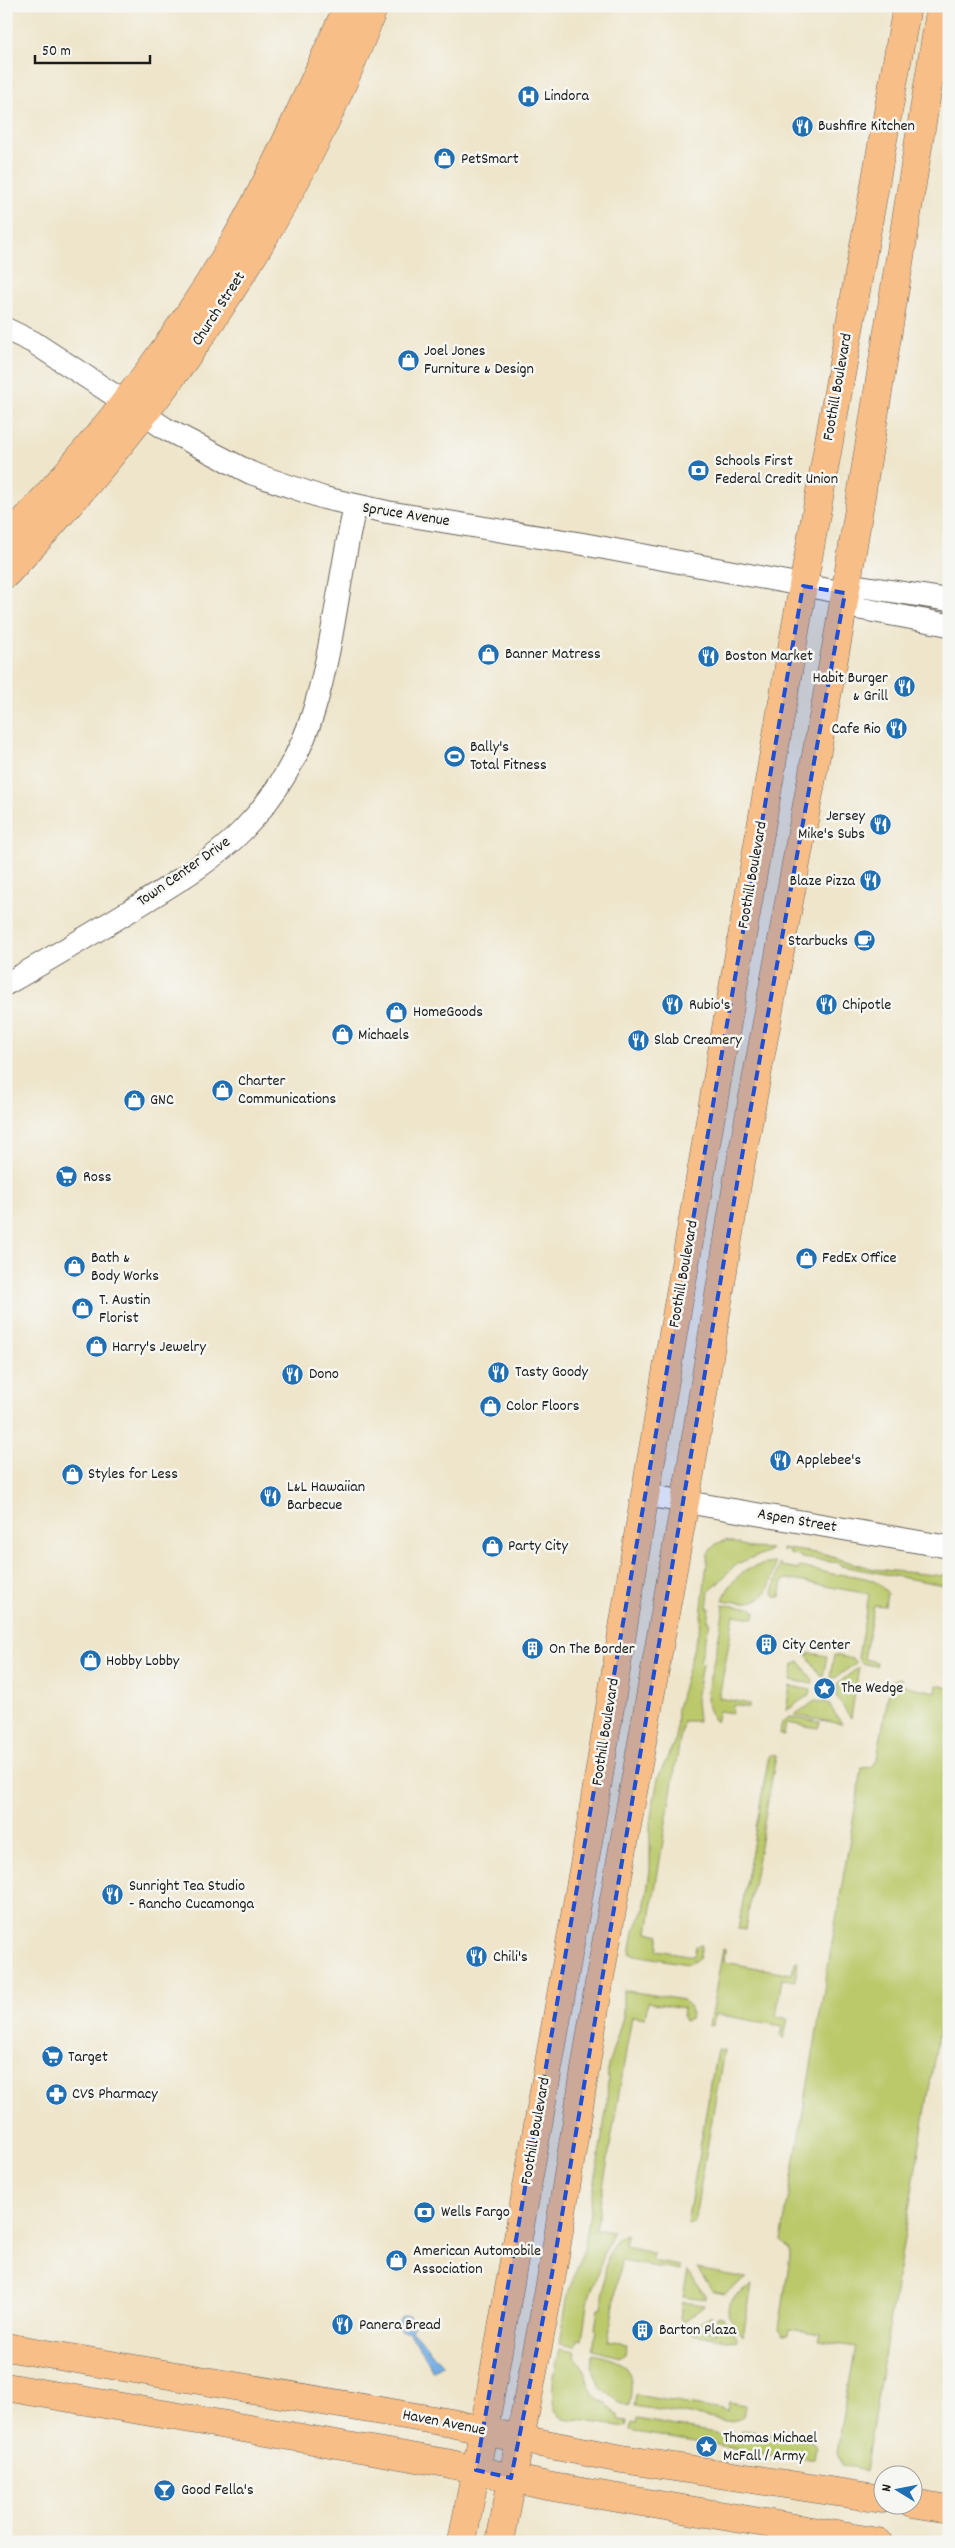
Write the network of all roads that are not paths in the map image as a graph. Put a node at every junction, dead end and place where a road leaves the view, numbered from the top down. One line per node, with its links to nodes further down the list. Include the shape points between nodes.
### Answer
1 (907, 6): 9 (main road, Foothill Boulevard)
2 (942, 6): 10 (main road)
3 (362, 8): 5 (main road, Church Street, via 207,287 151,370)
4 (6, 329): 5 (street, Spruce Avenue, via 33,342)
5 (135, 409): 6 (street, Spruce Avenue, via 251,473); 7 (main road, Church Street, via 66,476); 8 (main road, Church Street, via 56,521)
6 (355, 507): 9 (street, Spruce Avenue, via 583,544); 13 (street, Town Center Drive, via 314,712 294,757 262,807 243,830 174,884)
7 (6, 541)
8 (6, 574)
9 (803, 586): 10 (street, Spruce Avenue); 14 (main road, Foothill Boulevard)
10 (845, 593): 11 (street, Spruce Avenue, via 859,586); 12 (street, via 857,608); 15 (main road, via 738,1178)
11 (949, 600)
12 (949, 624)
13 (6, 984)
14 (645, 1496): 15 (street, Aspen Street); 19 (main road, Foothill Boulevard, via 588,1842)
15 (684, 1502): 16 (street, Aspen Street); 20 (main road, via 552,2274)
16 (949, 1547)
17 (6, 2347): 19 (main road, Haven Avenue)
18 (6, 2387): 21 (main road)
19 (484, 2431): 20 (main road, Haven Avenue); 21 (main road, Foothill Boulevard)
20 (520, 2440): 22 (main road); 23 (main road, Haven Avenue)
21 (476, 2470): 22 (main road); 26 (main road, Foothill Boulevard)
22 (511, 2478): 27 (main road); 28 (main road)
23 (872, 2497)
24 (922, 2505): 25 (main road)
25 (949, 2509)
26 (462, 2542)
27 (500, 2542)
28 (878, 2542)

